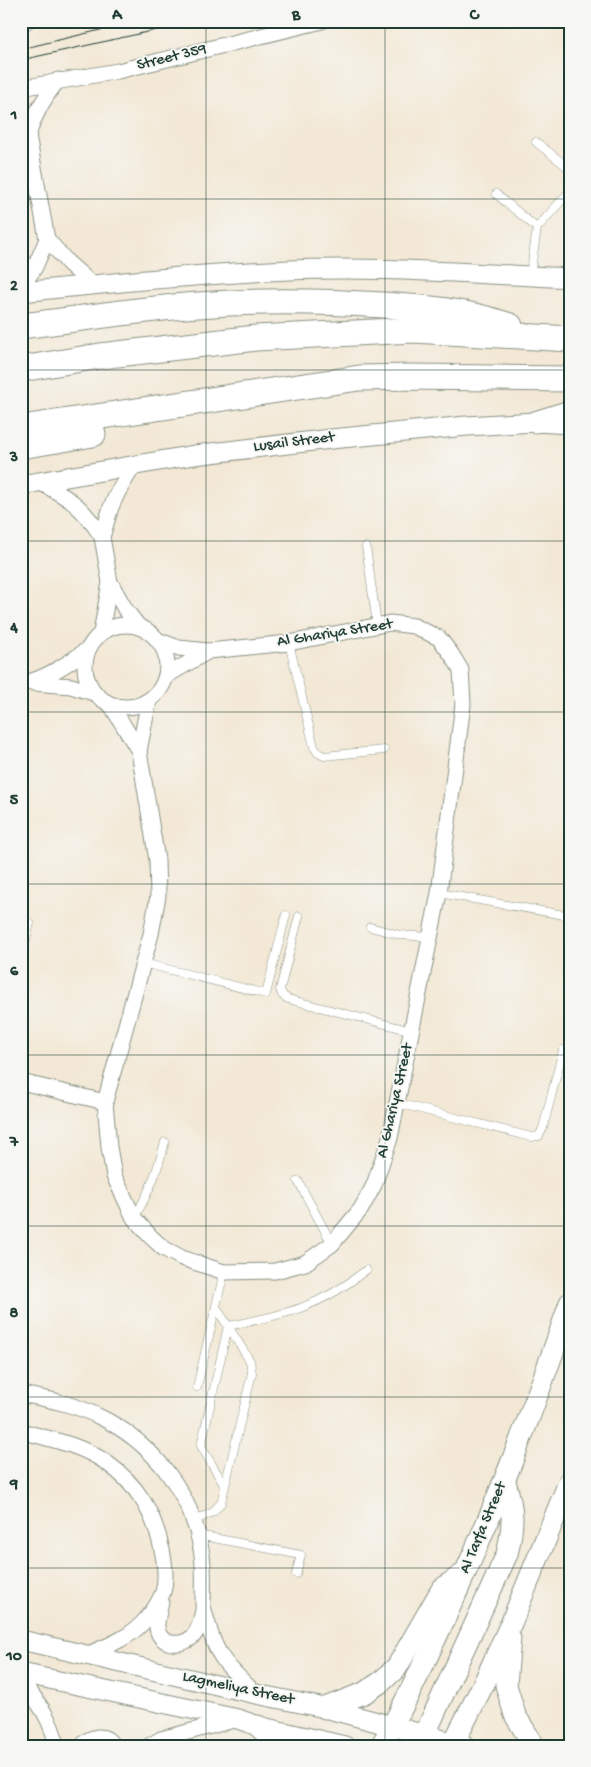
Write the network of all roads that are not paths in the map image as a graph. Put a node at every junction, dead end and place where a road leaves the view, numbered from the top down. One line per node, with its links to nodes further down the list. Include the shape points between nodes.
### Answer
1 (27, 21): 3 (street)
2 (322, 21): 4 (street, Street 359, via 128,69)
3 (21, 23)
4 (58, 80): 5 (street, Street 359); 6 (street)
5 (21, 88)
6 (25, 129): 12 (street)
7 (536, 142): 8 (lane)
8 (570, 169)
9 (570, 190): 11 (lane)
10 (496, 194): 11 (lane)
11 (538, 228): 13 (lane)
12 (47, 239): 15 (street, via 68,264); 16 (street, via 35,267)
13 (530, 276): 14 (street); 15 (street, via 402,270 290,270)
14 (570, 278)
15 (93, 285): 17 (street)
16 (21, 288)
17 (21, 292)
18 (21, 326): 19 (highway, via 155,308 246,302 314,302 452,311 494,321)
19 (535, 337): 20 (highway); 21 (highway, via 414,330 266,338)
20 (570, 339)
21 (21, 368)
22 (359, 378): 23 (highway); 27 (highway); 28 (highway, via 303,396)
23 (570, 379)
24 (570, 412): 25 (main road)
25 (535, 422): 26 (street, Lusail Street); 29 (street, Lusail Street, via 331,439)
26 (570, 424)
27 (21, 428)
28 (21, 446)
29 (134, 465): 30 (street, Lusail Street); 31 (street, via 111,507)
30 (30, 483): 31 (street, via 68,497 81,508)
31 (102, 537): 33 (street)
32 (366, 546): 34 (lane)
33 (110, 582): 35 (street); 36 (street)
34 (377, 625): 38 (street, Al Ghariya Street); 48 (street, Al Ghariya Street, via 414,626 440,638 461,670 463,704)
35 (139, 627): 36 (street, via 113,627); 37 (street)
36 (101, 633): 39 (street)
37 (157, 640): 40 (street, Al Ghariya Street, via 179,648); 41 (street, via 165,657)
38 (289, 643): 40 (street, Al Ghariya Street); 46 (lane, via 318,753 324,756)
39 (89, 648): 42 (street, via 50,673); 43 (street, via 85,676)
40 (208, 651): 41 (street, Al Ghariya Street)
41 (166, 676): 44 (street)
42 (25, 683): 43 (street, via 70,686)
43 (94, 693): 45 (street)
44 (149, 700): 45 (street, via 135,707); 47 (street, Al Ghariya Street)
45 (111, 705): 47 (street, Al Ghariya Street)
46 (384, 750)
47 (139, 751): 56 (street, Al Ghariya Street, via 157,860 158,896)
48 (439, 893): 51 (lane); 54 (street, Al Ghariya Street)
49 (286, 916): 56 (lane, via 266,994)
50 (299, 916): 57 (lane, via 280,989 282,995)
51 (570, 916)
52 (30, 923): 55 (lane)
53 (370, 928): 54 (lane)
54 (430, 937): 57 (street, Al Ghariya Street)
55 (21, 960)
56 (143, 963): 60 (street, Al Ghariya Street)
57 (412, 1031): 61 (street, Al Ghariya Street)
58 (563, 1050): 61 (lane, via 544,1128 539,1136 531,1137)
59 (21, 1082): 60 (street)
60 (105, 1102): 64 (street, Al Ghariya Street, via 114,1176)
61 (397, 1103): 65 (street, Al Ghariya Street, via 390,1138 374,1185 361,1209)
62 (165, 1142): 64 (lane, via 149,1192)
63 (298, 1181): 65 (lane)
64 (134, 1218): 67 (street, Al Ghariya Street, via 163,1248)
65 (332, 1244): 67 (street, Al Ghariya Street, via 304,1263 275,1272)
66 (366, 1270): 70 (lane, via 319,1301 274,1317)
67 (224, 1272): 69 (lane)
68 (570, 1303): 75 (main road, Al Tarfa Street)
69 (216, 1307): 70 (lane); 71 (lane)
70 (228, 1326): 76 (lane, via 201,1446); 76 (lane, via 250,1361 252,1373)
71 (198, 1387)
72 (21, 1394): 77 (street, via 75,1406 127,1433 152,1453 169,1474)
73 (21, 1431): 80 (street, via 73,1446 106,1462 131,1484 148,1507 158,1529 166,1566)
74 (570, 1480): 82 (main road)
75 (504, 1482): 78 (main road, Al Tarfa Street); 92 (main road, via 512,1511 507,1554)
76 (224, 1485): 77 (lane, via 219,1506)
77 (196, 1528): 79 (lane, via 301,1554); 81 (street, via 202,1549)
78 (466, 1571): 88 (main road, via 442,1589 397,1667 364,1693); 90 (main road, Al Tarfa Street)
79 (296, 1574)
80 (163, 1592): 81 (street, via 157,1628 169,1643 187,1642 194,1635 199,1628); 84 (street, via 147,1619 134,1630 115,1643)
81 (203, 1607): 87 (street, via 212,1642 222,1660)
82 (512, 1621): 93 (main road); 101 (main road, via 506,1685 515,1715)
83 (21, 1640): 84 (street, Lagmeliya Street)
84 (86, 1655): 87 (street, Lagmeliya Street)
85 (21, 1673): 89 (street, Lagmeliya Street)
86 (21, 1680): 94 (street, via 42,1707)
87 (256, 1694): 88 (street, Lagmeliya Street)
88 (325, 1708): 90 (street, Lagmeliya Street)
89 (238, 1720): 91 (street, Lagmeliya Street); 97 (street)
90 (393, 1725): 92 (main road, via 406,1732 411,1741); 100 (main road, Al Tarfa Street)
91 (258, 1726): 98 (main road); 99 (street, Lagmeliya Street)
92 (420, 1742): 93 (street)
93 (458, 1745)
94 (57, 1746)
95 (82, 1746): 96 (street, via 88,1738 101,1736)
96 (113, 1746)
97 (149, 1746)
98 (280, 1746)
99 (345, 1746)
100 (381, 1746)
101 (534, 1746)

